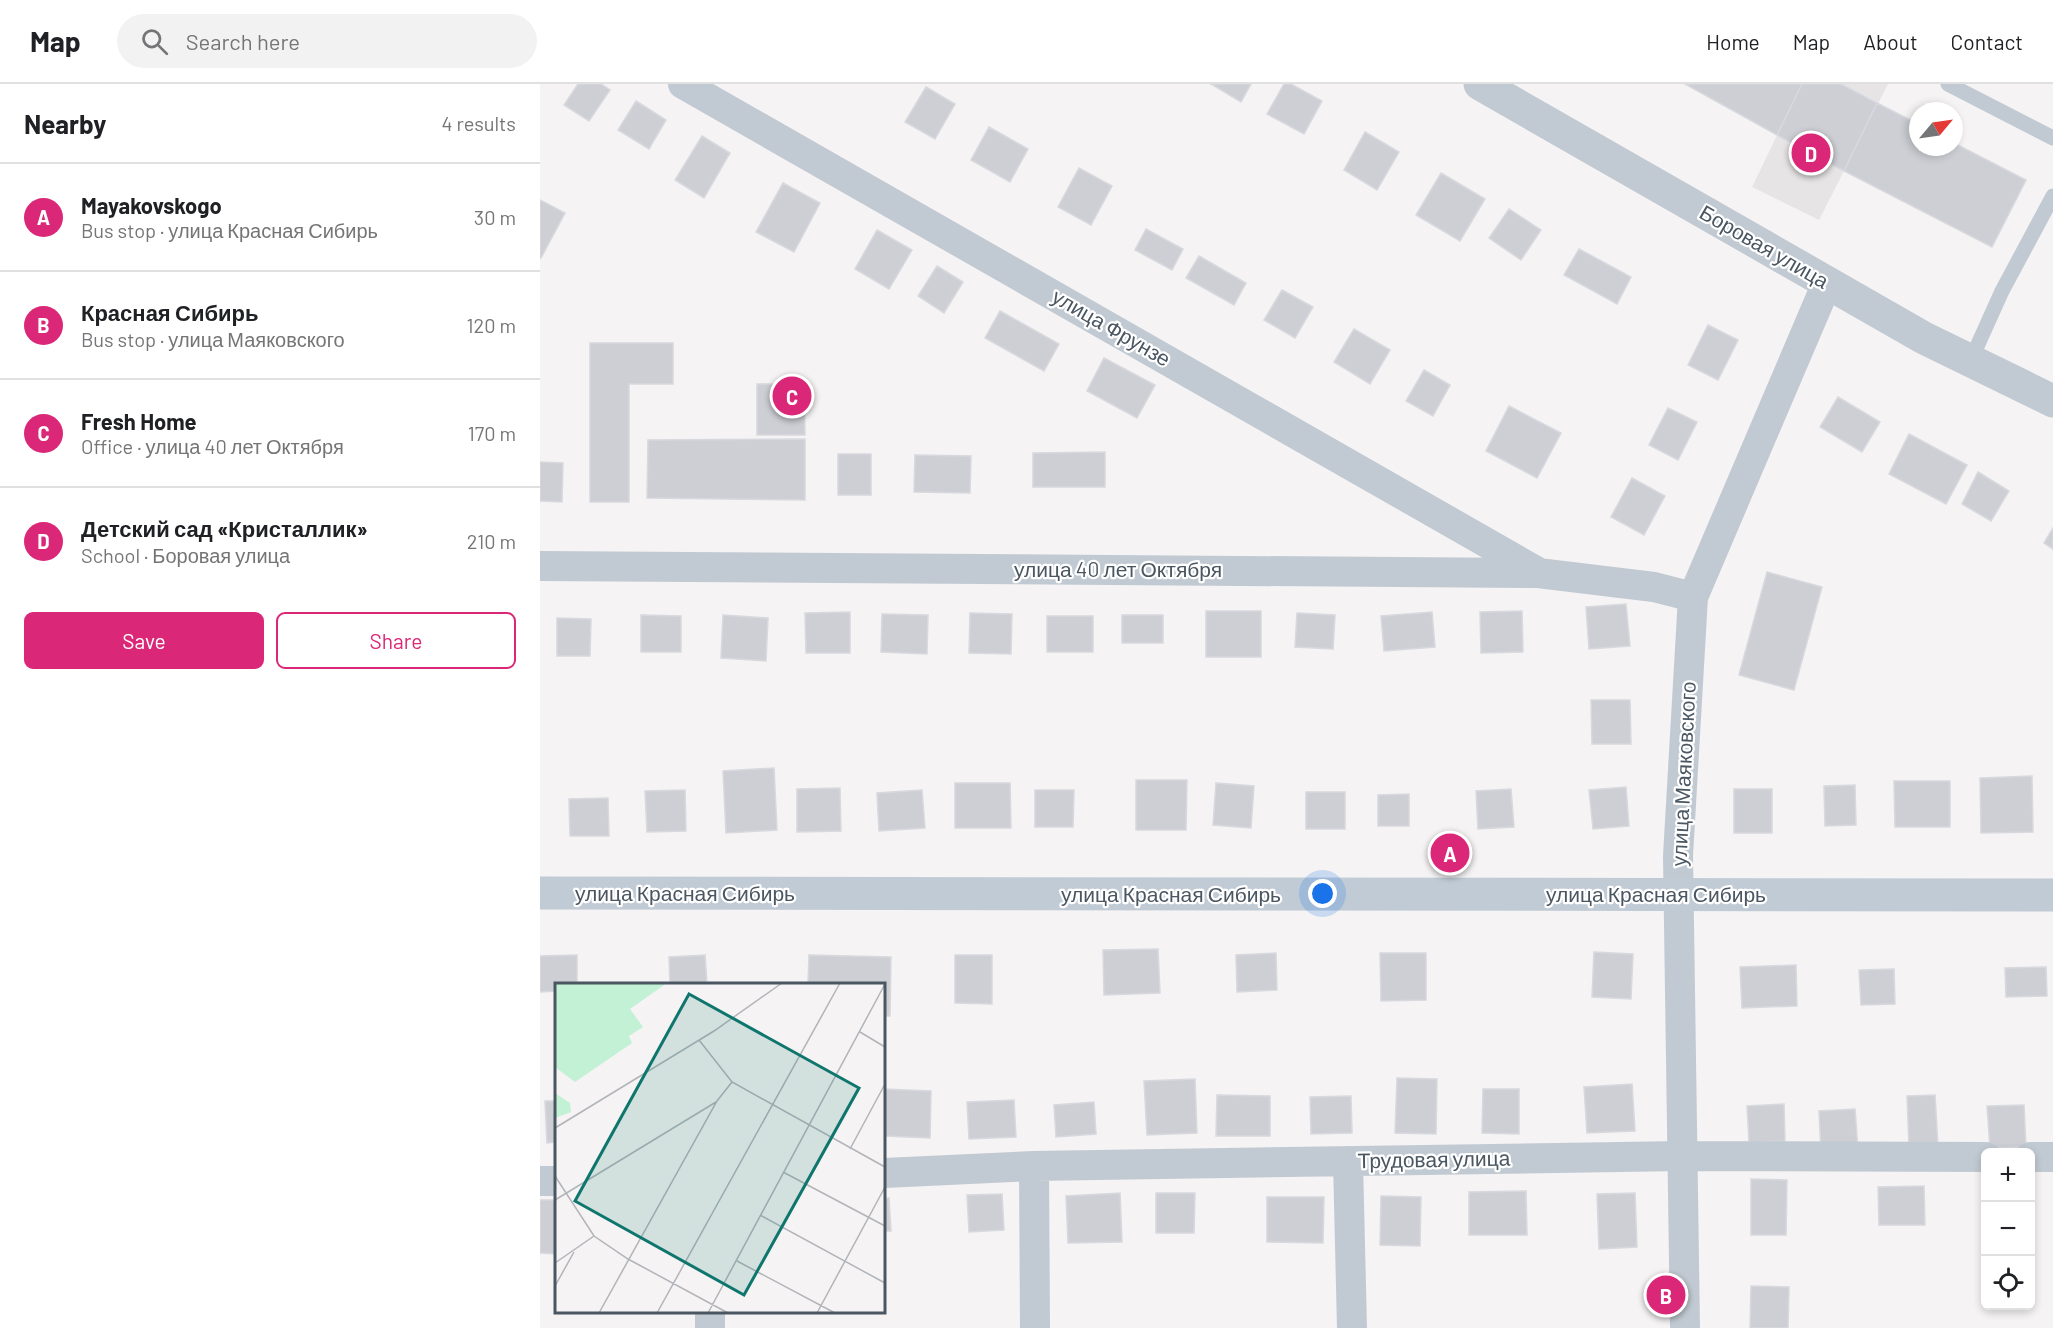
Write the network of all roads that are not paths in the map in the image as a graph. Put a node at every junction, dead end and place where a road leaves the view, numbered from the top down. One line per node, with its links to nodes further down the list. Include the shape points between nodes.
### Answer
1 (683, 84): 10 (street, улица Фрунзе)
2 (1948, 84): 4 (lane)
3 (1494, 87): 6 (street, Боровая улица)
4 (2053, 138)
5 (2053, 196): 7 (lane, via 2002,291)
6 (1827, 283): 7 (street, Боровая улица); 11 (street, улица Маяковского)
7 (1970, 362): 8 (street, Боровая улица)
8 (2053, 401)
9 (540, 566): 10 (street, улица 40 лет Октября)
10 (1538, 573): 11 (street, улица 40 лет Октября, via 1654,586)
11 (1693, 597): 13 (street, улица Маяковского)
12 (540, 893): 13 (main road, улица Красная Сибирь)
13 (1679, 895): 14 (main road, улица Красная Сибирь); 15 (street, улица Маяковского)
14 (2053, 896)
15 (1683, 1156): 16 (street, Трудовая улица); 19 (street, Трудовая улица); 24 (street, улица Маяковского)
16 (1981, 1157)
17 (2035, 1157): 18 (street)
18 (2053, 1157)
19 (1348, 1161): 20 (street, Трудовая улица); 23 (street)
20 (1034, 1166): 21 (street, Трудовая улица); 22 (street)
21 (885, 1173)
22 (1035, 1328)
23 (1352, 1328)
24 (1685, 1328)

